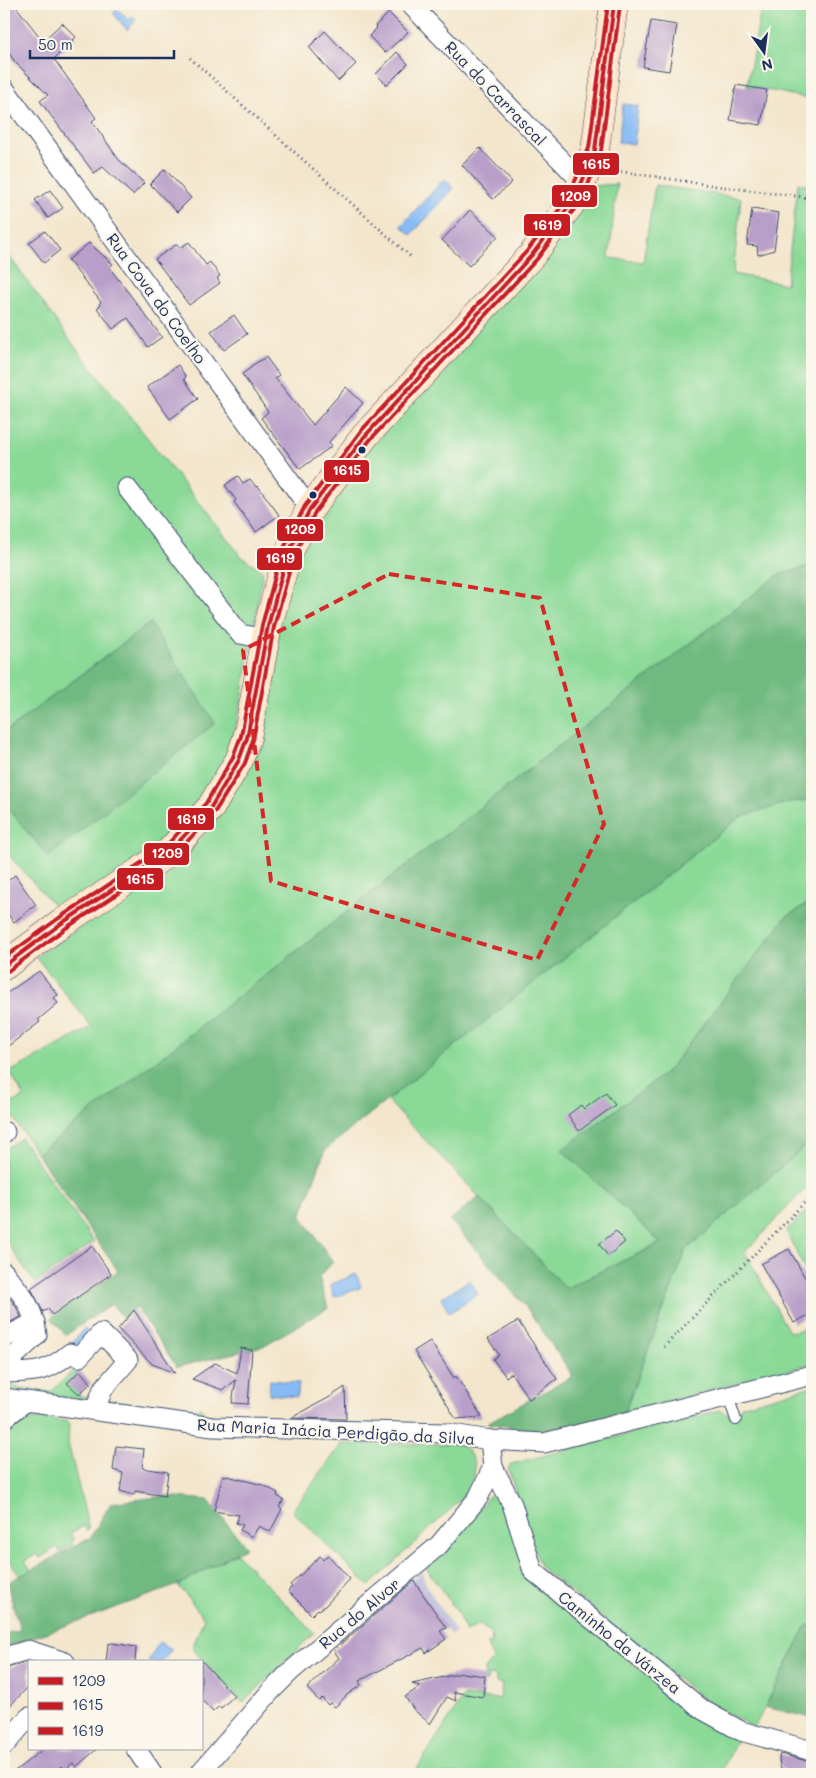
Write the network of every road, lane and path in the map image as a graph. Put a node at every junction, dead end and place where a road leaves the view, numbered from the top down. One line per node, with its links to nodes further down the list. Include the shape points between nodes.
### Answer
1 (410, 4): 5 (street, Rua do Carrascal)
2 (614, 4): 5 (street, via 595,150)
3 (190, 58): 7 (path)
4 (4, 88): 9 (street, Rua Cova do Coelho)
5 (585, 174): 6 (path); 9 (street, via 570,205 532,255 364,436)
6 (812, 198)
7 (410, 257)
8 (127, 488): 10 (street, via 240,634)
9 (310, 509): 10 (street, via 287,556)
10 (266, 639): 11 (street, via 247,738 239,760 212,807 169,852)
11 (4, 966)
12 (812, 1195): 16 (path)
13 (4, 1272): 14 (street, via 28,1302)
14 (35, 1322): 15 (street); 17 (street, via 37,1335)
15 (4, 1338)
16 (664, 1347)
17 (4, 1366)
18 (4, 1373): 23 (street, via 43,1371 70,1353 79,1357 101,1333 128,1360 103,1389)
19 (812, 1375): 20 (street, Rua Maria Inácia Perdigão da Silva)
20 (728, 1396): 25 (lane); 26 (street, Rua Maria Inácia Perdigão da Silva, via 544,1443)
21 (4, 1398): 22 (street, Rua Maria Inácia Perdigão da Silva)
22 (26, 1401): 23 (street, Rua Maria Inácia Perdigão da Silva); 24 (street)
23 (96, 1410): 26 (street, Rua Maria Inácia Perdigão da Silva, via 213,1427 446,1433)
24 (4, 1419)
25 (736, 1420)
26 (490, 1440): 27 (street)
27 (493, 1467): 33 (street, Caminho da Várzea, via 512,1504 533,1571 703,1710 741,1731); 35 (street, Rua do Alvor, via 478,1498 439,1545 291,1671)
28 (4, 1657): 29 (street, via 28,1650)
29 (59, 1660)
30 (28, 1718): 31 (street)
31 (4, 1746)
32 (137, 1750): 34 (street)
33 (812, 1751)
34 (153, 1774)
35 (199, 1774)

